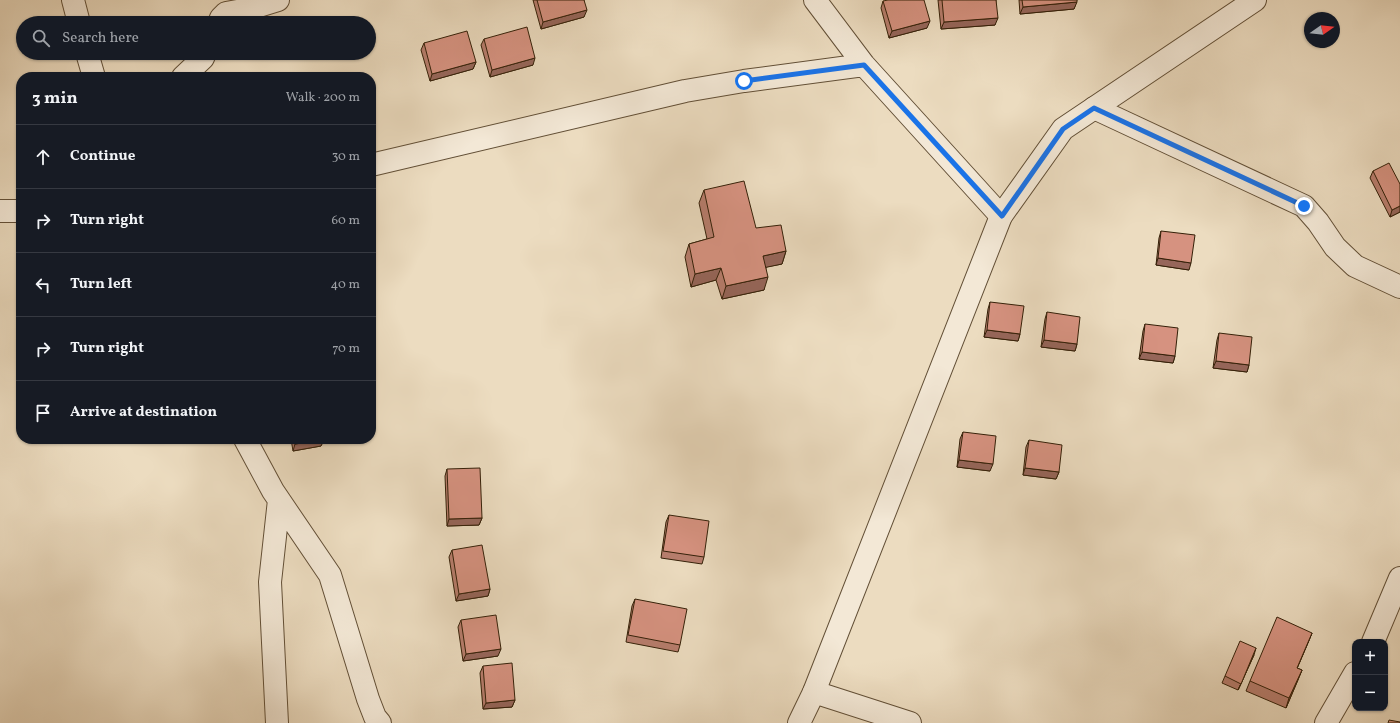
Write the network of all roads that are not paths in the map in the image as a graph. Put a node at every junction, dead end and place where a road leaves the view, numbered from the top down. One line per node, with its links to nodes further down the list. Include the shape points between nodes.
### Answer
1 (73, 0): 6 (street)
2 (278, 0): 5 (street)
3 (815, 0): 10 (street)
4 (1255, 0): 13 (street)
5 (249, 5): 7 (street)
6 (77, 16)
7 (223, 16)
8 (89, 60): 11 (street)
9 (201, 60): 12 (street)
10 (864, 65): 14 (street, via 685,91); 17 (street)
11 (93, 72)
12 (188, 72)
13 (1094, 108): 17 (street, via 1063,129); 18 (street, via 1304,206 1335,247 1355,266)
14 (376, 165)
15 (0, 211): 16 (street)
16 (16, 211)
17 (1002, 216): 24 (street)
18 (1400, 286)
19 (248, 444): 20 (street)
20 (279, 500): 25 (street, via 270,582); 26 (street, via 330,575 368,699)
21 (1400, 578): 22 (street)
22 (1374, 639)
23 (1353, 675): 29 (street)
24 (814, 692): 27 (street); 28 (street)
25 (276, 723)
26 (380, 723)
27 (799, 723)
28 (910, 723)
29 (1326, 723)

